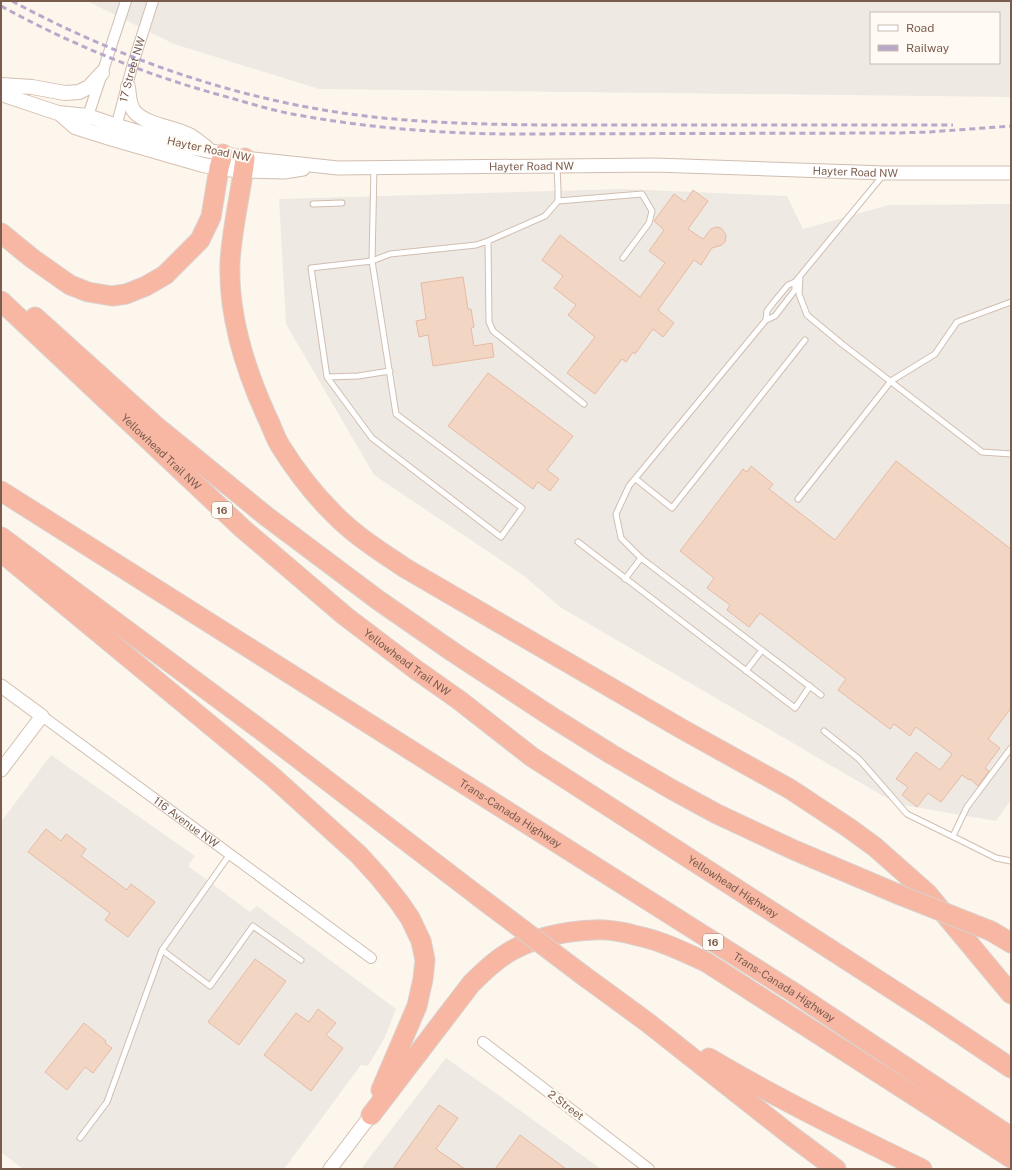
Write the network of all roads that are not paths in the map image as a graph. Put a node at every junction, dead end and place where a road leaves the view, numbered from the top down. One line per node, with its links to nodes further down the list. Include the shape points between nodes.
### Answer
1 (126, 1): 3 (street)
2 (153, 1): 5 (street, 17 Street NW)
3 (102, 73): 4 (main road, via 89,87 79,92); 7 (street)
4 (1, 86)
5 (128, 87): 8 (street, 17 Street NW); 9 (main road, via 130,104 134,112 188,135)
6 (1, 94): 7 (main road, Hayter Road NW, via 58,112 75,127)
7 (86, 123): 8 (main road, Hayter Road NW)
8 (115, 133): 9 (main road, Hayter Road NW, via 202,165)
9 (218, 158): 10 (main road, Hayter Road NW); 18 (highway, via 211,217 200,240 165,275 126,294 112,296 88,292 70,285)
10 (244, 164): 12 (street, Hayter Road NW, via 284,172 325,167); 61 (highway, via 230,263 236,327 252,382 280,445 301,477 334,514 366,542 405,568 790,789 849,828 927,892)
11 (557, 166): 12 (street, Hayter Road NW); 13 (street, Hayter Road NW, via 655,165); 15 (lane)
12 (374, 167): 21 (lane)
13 (884, 173): 14 (street, Hayter Road NW); 22 (lane)
14 (1011, 173)
15 (558, 201): 19 (lane, via 545,216); 20 (lane, via 642,194 652,211 649,223)
16 (342, 203): 17 (lane)
17 (312, 204)
18 (1, 233)
19 (488, 241): 21 (lane, via 476,245 390,254); 32 (lane, via 489,322 493,331)
20 (623, 258)
21 (372, 261): 29 (lane); 30 (lane, via 310,268)
22 (800, 276): 23 (lane); 31 (lane, via 799,294 807,316)
23 (795, 282): 27 (lane, via 788,285 767,311); 27 (lane, via 795,290 775,316)
24 (1, 290): 55 (highway, bridge, via 40,321 157,427 266,516 452,652 561,723 717,814 794,850)
25 (1, 301): 47 (highway, Yellowhead Trail NW / 16, via 247,533 345,616)
26 (1011, 302): 31 (lane, via 957,322 935,354)
27 (766, 320): 34 (lane)
28 (805, 340): 34 (lane, via 672,508)
29 (390, 371): 30 (lane); 30 (lane, via 396,414 522,508 501,537 372,438)
30 (327, 377)
31 (891, 381): 33 (lane, via 982,452); 36 (lane)
32 (584, 404)
33 (1011, 454)
34 (636, 479): 40 (lane, via 629,486 616,514 621,538)
35 (1, 492): 66 (highway, Trans-Canada Highway / 16, via 793,992)
36 (798, 499)
37 (1, 537): 62 (highway, bridge)
38 (578, 542): 41 (lane)
39 (1, 552): 65 (highway, via 325,823 379,877 410,918 421,941 425,960 423,979 417,1006)
40 (641, 558): 41 (lane); 42 (lane)
41 (625, 579): 43 (lane)
42 (762, 650): 43 (lane); 45 (lane)
43 (746, 671): 45 (lane, via 795,708)
44 (1, 686): 48 (street, 116 Avenue NW)
45 (810, 686): 46 (lane)
46 (821, 695)
47 (459, 700): 64 (highway, Yellowhead Highway / 16, via 532,757)
48 (42, 716): 51 (street); 53 (street, 116 Avenue NW)
49 (824, 731): 52 (lane, via 859,759 907,814)
50 (1011, 748): 52 (lane, via 966,807)
51 (1, 770)
52 (953, 836): 54 (lane, via 996,858)
53 (230, 854): 58 (lane); 59 (street, 116 Avenue NW)
54 (1011, 861)
55 (991, 932): 56 (highway); 57 (highway)
56 (1011, 939)
57 (1011, 943)
58 (162, 950): 60 (lane, via 210,986 253,926); 67 (lane, via 106,1102)
59 (371, 958)
60 (301, 960)
61 (1011, 994)
62 (647, 1022): 71 (highway); 72 (highway, via 752,1084)
63 (483, 1042): 70 (street, 2 Street)
64 (1011, 1068)
65 (370, 1115): 68 (highway, via 471,984 487,968 504,955 524,945 552,936 594,930 638,936 706,962); 69 (street)
66 (1011, 1137)
67 (80, 1138)
68 (1011, 1158)
69 (330, 1169)
70 (649, 1169)
71 (836, 1169)
72 (922, 1169)

